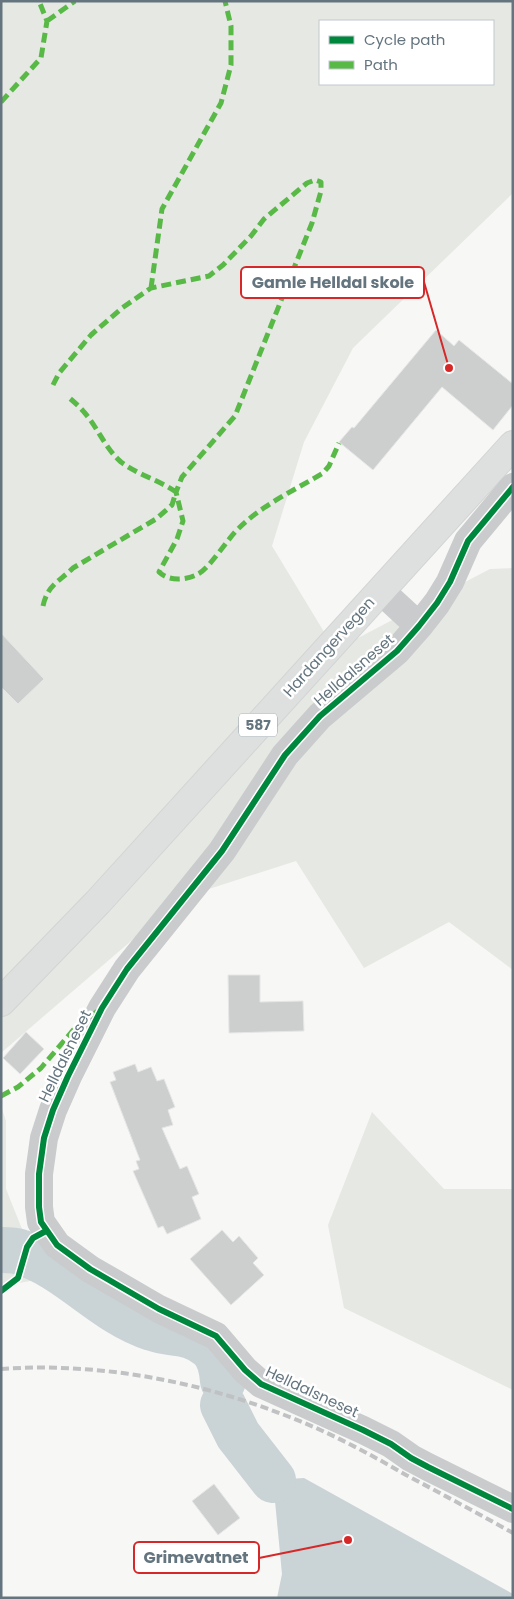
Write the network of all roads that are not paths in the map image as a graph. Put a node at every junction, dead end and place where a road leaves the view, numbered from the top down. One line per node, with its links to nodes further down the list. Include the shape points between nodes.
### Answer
1 (513, 445): 3 (main road, Hardangervegen / 587)
2 (513, 487): 4 (street, Helldalsneset, via 468,541 450,582)
3 (381, 591): 4 (street); 5 (main road, Hardangervegen / 587, via 98,902)
4 (419, 626): 6 (street, Helldalsneset, via 397,651 320,716 285,755 222,851 127,970 102,1008 68,1076 44,1138 39,1207 41,1222 57,1245 90,1269 158,1309 216,1336 261,1384 363,1430)
5 (1, 1002)
6 (513, 1509)

